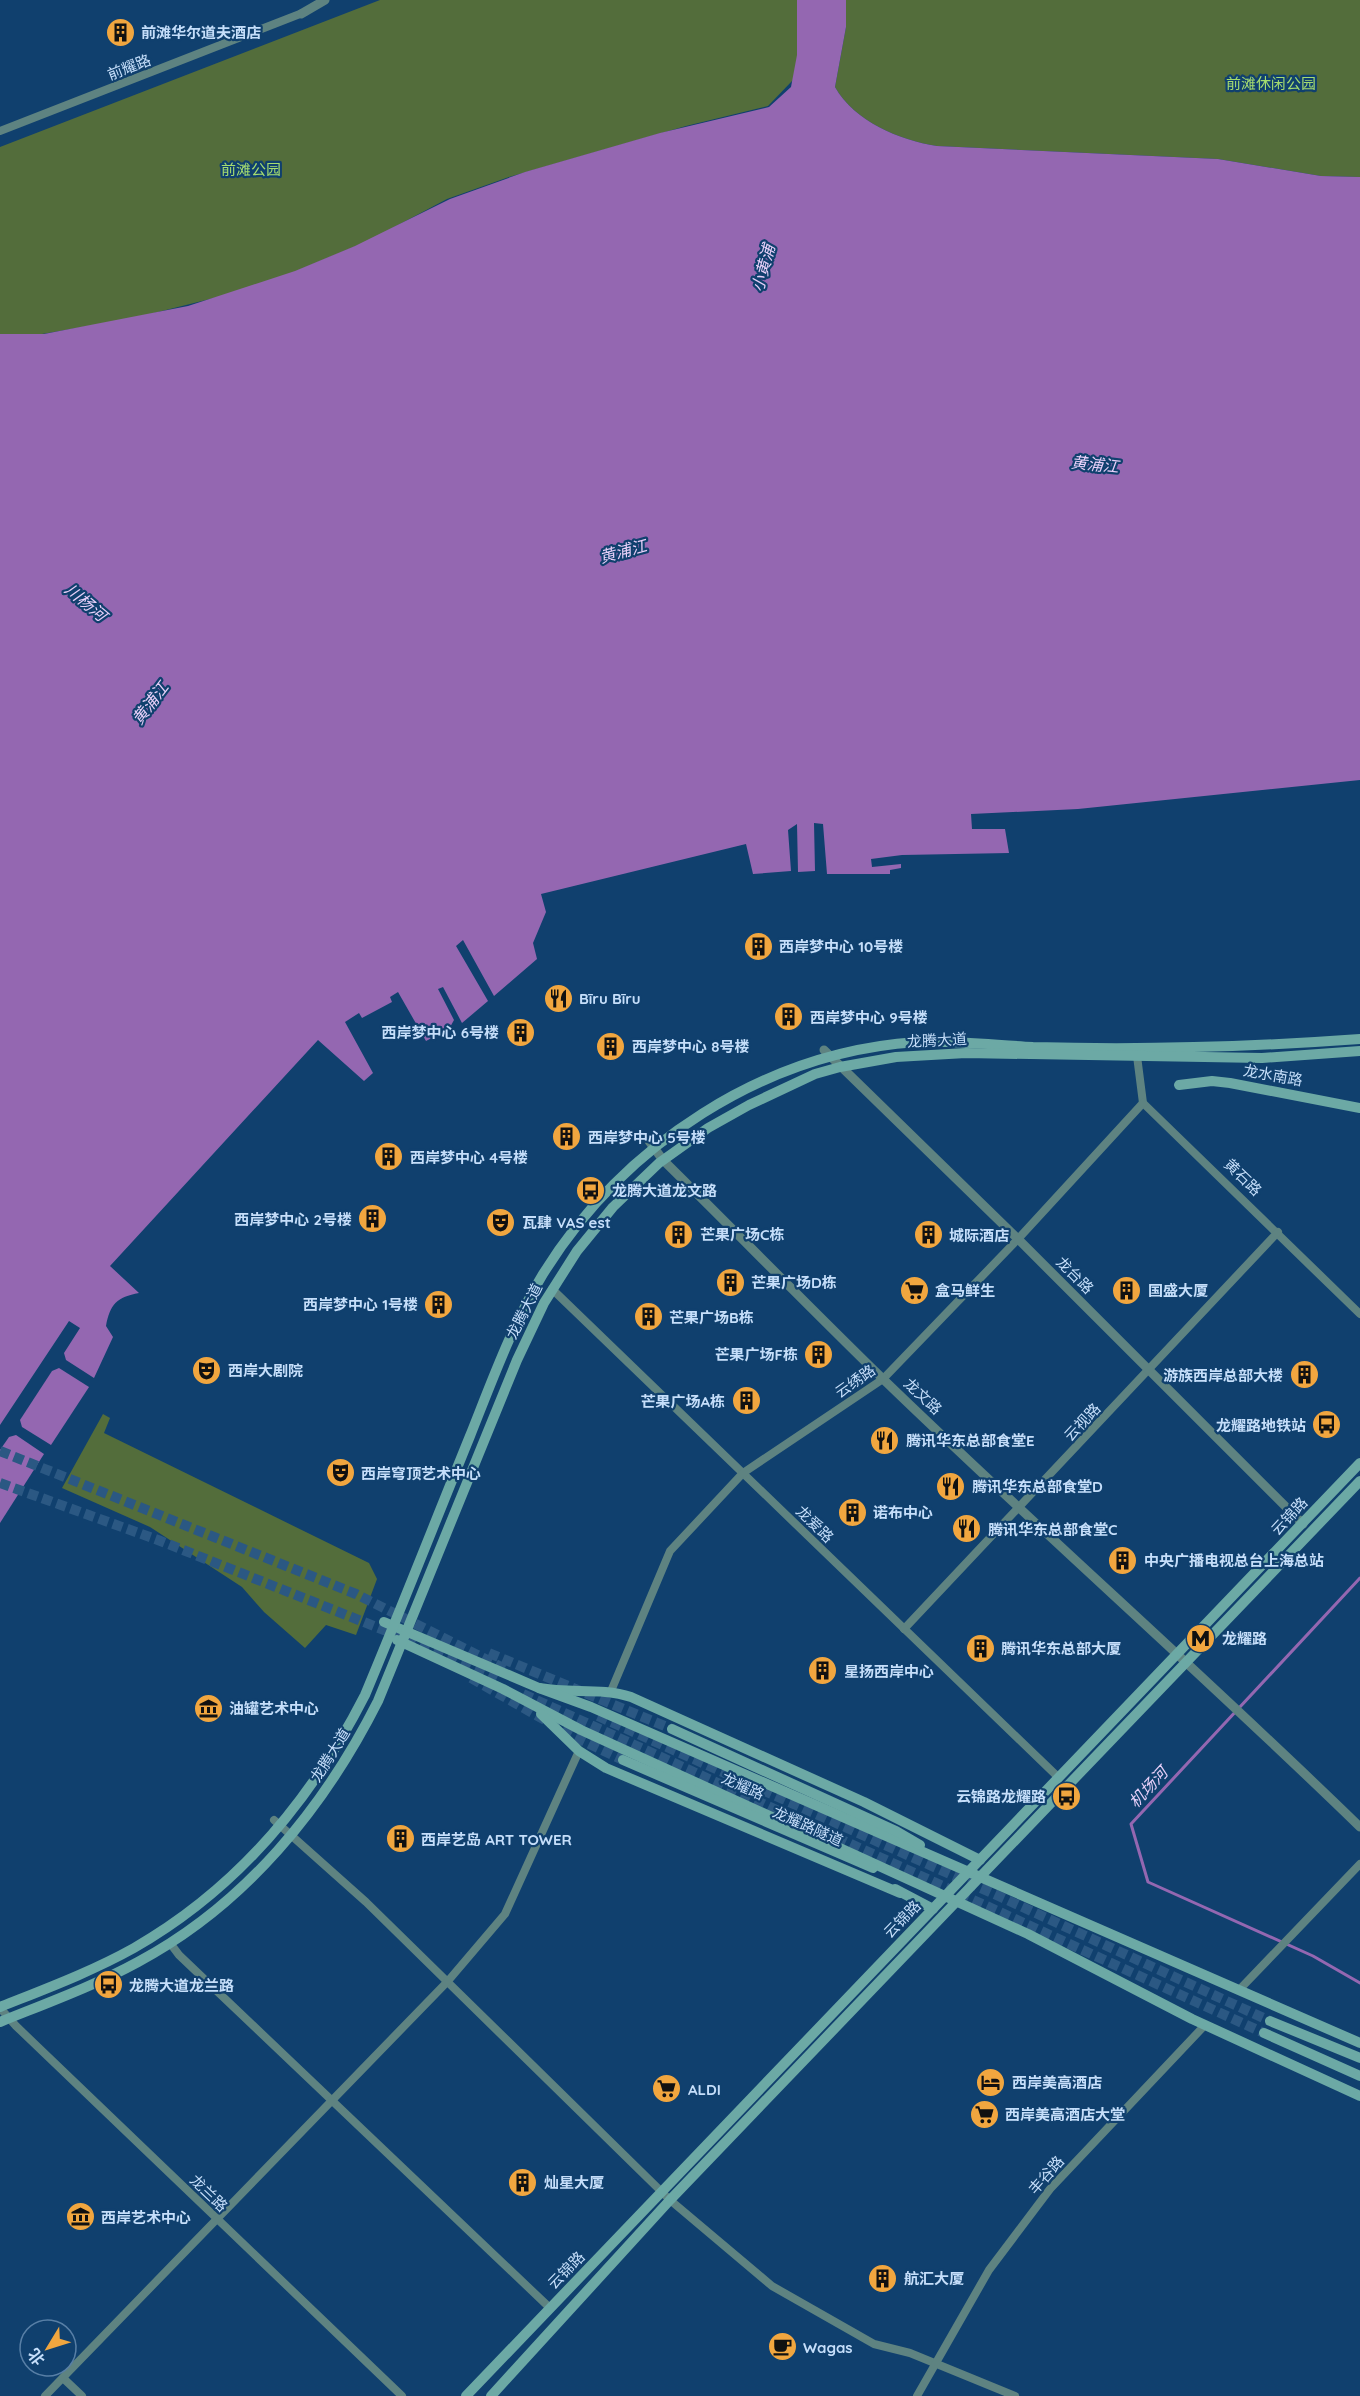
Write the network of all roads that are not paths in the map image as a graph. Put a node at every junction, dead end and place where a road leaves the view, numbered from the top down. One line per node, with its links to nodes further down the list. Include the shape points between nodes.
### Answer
1 (325, 0): 3 (street)
2 (334, 0): 3 (street, 前耀路)
3 (301, 14): 4 (street, 前耀路)
4 (0, 131)
5 (1360, 1039): 6 (main road, 龙腾大道)
6 (1136, 1051): 7 (main road, 龙腾大道, via 1262,1058); 8 (main road, 龙腾大道, via 916,1042); 9 (main road, 龙腾大道, via 943,1053); 11 (street)
7 (1360, 1051)
8 (828, 1054): 9 (street, 龙台路); 13 (main road, 龙腾大道, via 742,1091)
9 (840, 1066): 14 (main road, 龙腾大道, via 741,1108); 16 (street, 龙台路)
10 (1179, 1085): 12 (main road, 龙水南路, via 1212,1081)
11 (1143, 1103): 15 (street, 黄石路); 16 (street, 云绣路)
12 (1360, 1108)
13 (651, 1145): 14 (street, 龙文路); 26 (main road, 龙腾大道, via 591,1209 531,1296)
14 (663, 1160): 17 (main road, 龙腾大道, via 603,1219); 20 (street, 龙文路)
15 (1278, 1232): 18 (street, 黄石路); 19 (street, 云视路)
16 (1018, 1239): 19 (street, 龙台路); 20 (street, 云绣路)
17 (552, 1289): 22 (street, 龙爱路); 28 (main road, 龙腾大道, via 517,1360)
18 (1360, 1314)
19 (1149, 1370): 24 (street, 云视路); 25 (street, 龙台路)
20 (883, 1379): 22 (street, 云绣路); 24 (street, 龙文路)
21 (1360, 1463): 25 (main road, 云锦路)
22 (743, 1473): 27 (street, 龙爱路); 33 (street, 云绣路, via 670,1551)
23 (1360, 1481): 30 (main road, 云锦路)
24 (1020, 1508): 27 (street, 云视路); 29 (street, 龙文路)
25 (1303, 1524): 29 (main road, 云锦路)
26 (388, 1628): 28 (main road, 龙耀路); 38 (main road, 龙腾大道, via 365,1695 337,1746)
27 (904, 1629): 37 (street, 龙爱路)
28 (405, 1637): 31 (main road, 龙耀路); 32 (main road, 龙耀路); 41 (main road, 龙腾大道, via 350,1754)
29 (1176, 1656): 30 (street, 龙文路); 37 (main road, 云锦路)
30 (1185, 1664): 39 (street, 龙文路, via 1238,1709); 48 (main road, 云锦路)
31 (539, 1688): 33 (main road, 龙耀路); 45 (main road, 龙耀路)
32 (503, 1689): 35 (main road, 龙耀路, via 548,1719); 49 (main road, 龙耀路, via 581,1730 846,1849)
33 (611, 1691): 42 (main road, 龙耀路, via 632,1697)
34 (672, 1730): 40 (main road)
35 (579, 1751): 50 (main road, 龙耀路, via 664,1795); 55 (street, via 505,1914)
36 (622, 1760): 43 (main road, 龙耀路隧道)
37 (1059, 1778): 44 (main road, 云锦路)
38 (277, 1822): 41 (street); 57 (main road, 龙腾大道, via 227,1882 170,1926 104,1963)
39 (1360, 1827)
40 (896, 1831): 42 (main road); 45 (main road)
41 (292, 1834): 54 (main road, 龙腾大道, via 237,1893); 55 (street)
42 (953, 1846): 44 (main road, 龙耀路)
43 (849, 1860): 49 (main road, 龙耀路隧道); 50 (main road, 龙耀路隧道)
44 (980, 1860): 47 (main road, 云锦路)
45 (951, 1864): 47 (main road, 龙耀路)
46 (1360, 1864): 56 (street)
47 (968, 1872): 48 (main road, 龙耀路); 51 (main road, 云锦路)
48 (980, 1877): 52 (main road, 云锦路); 56 (main road, 龙耀路)
49 (907, 1881): 51 (main road, 龙耀路)
50 (900, 1893): 53 (main road, 龙耀路隧道)
51 (944, 1898): 52 (main road, 龙耀路); 53 (main road, 云锦路)
52 (956, 1902): 60 (main road, 龙耀路, via 1077,1958); 68 (main road, 云锦路)
53 (933, 1909): 67 (main road, 云锦路)
54 (170, 1943): 58 (main road, 龙腾大道, via 93,1985); 66 (street, via 178,1955)
55 (448, 1981): 66 (street); 67 (street)
56 (1239, 1990): 62 (main road, 龙耀路)
57 (0, 2007): 58 (street, 龙兰路)
58 (4, 2021): 69 (street, 龙兰路)
59 (1270, 2021): 63 (main road)
60 (1205, 2025): 65 (main road, 龙耀路); 72 (street, 丰谷路, via 1050,2189 989,2270)
61 (1264, 2033): 64 (main road)
62 (1360, 2043)
63 (1360, 2058)
64 (1360, 2076)
65 (1360, 2096)
66 (331, 2099): 69 (street); 70 (street)
67 (662, 2192): 68 (street); 70 (main road, 云锦路)
68 (670, 2200): 72 (street, via 772,2286 874,2344); 78 (main road, 云锦路)
69 (215, 2218): 71 (street); 76 (street, 龙兰路)
70 (550, 2308): 77 (main road, 云锦路)
71 (78, 2362)
72 (935, 2363): 79 (street, 丰谷路); 80 (street)
73 (63, 2378): 74 (street); 75 (street)
74 (45, 2396)
75 (82, 2396)
76 (402, 2396)
77 (466, 2396)
78 (491, 2396)
79 (917, 2396)
80 (1014, 2396)

